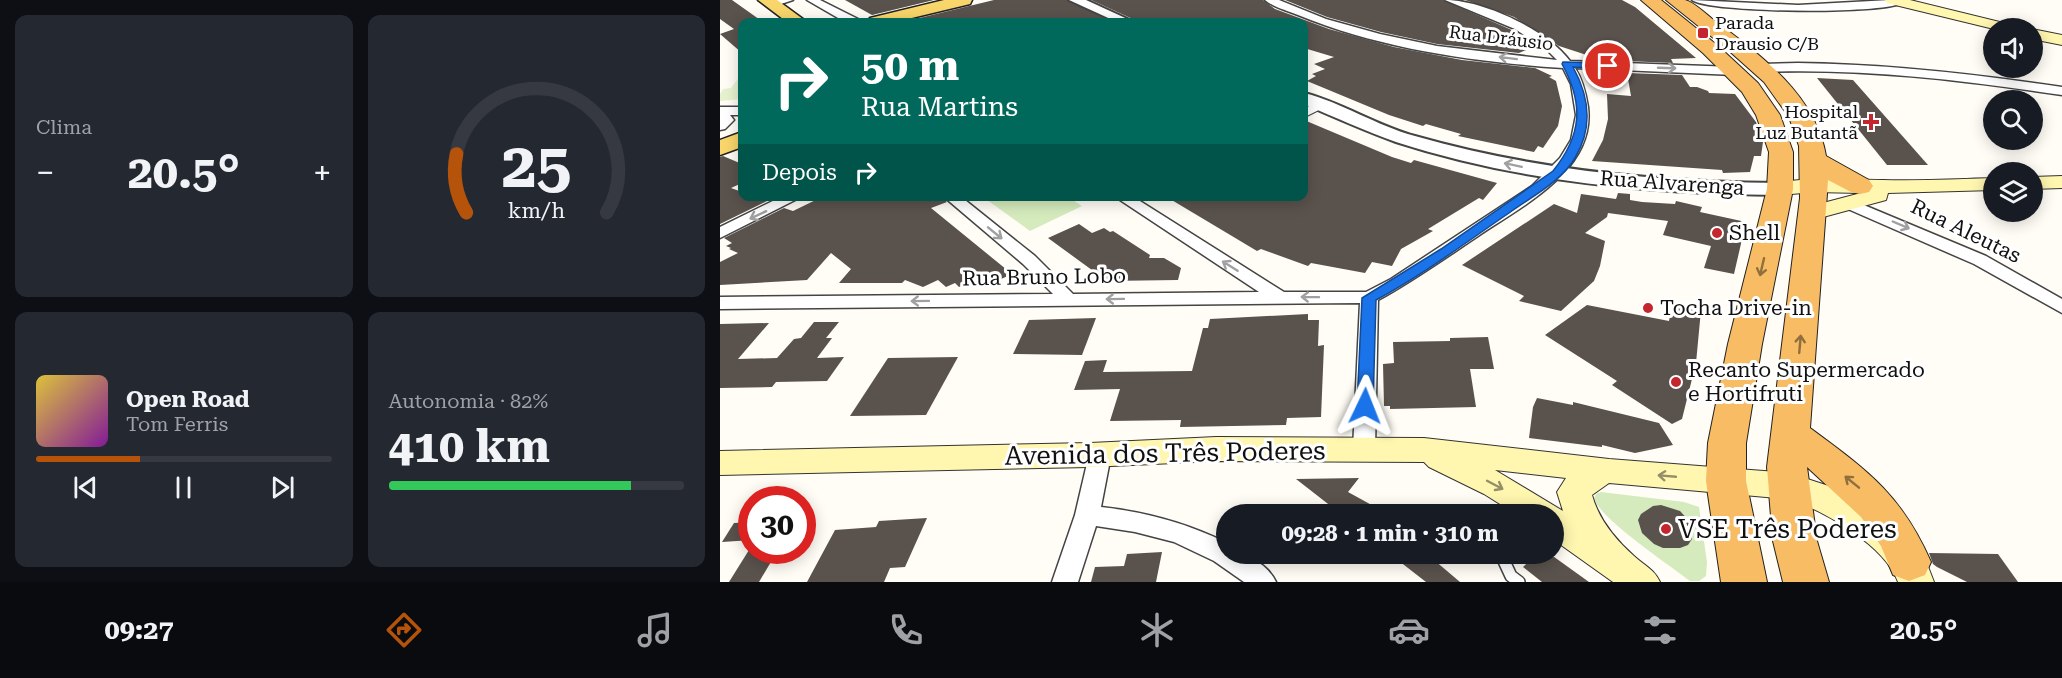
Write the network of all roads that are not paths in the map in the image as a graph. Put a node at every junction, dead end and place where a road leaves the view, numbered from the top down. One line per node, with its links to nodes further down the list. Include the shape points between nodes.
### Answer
1 (812, 0): 13 (street)
2 (964, 0): 14 (main road)
3 (1075, 0): 15 (street)
4 (1270, 0): 11 (street, Rua Dráusio)
5 (1450, 0): 20 (street, via 1508,21 1536,37)
6 (1650, 0): 22 (highway)
7 (775, 1): 12 (main road)
8 (1896, 1): 10 (street, via 1856,7); 17 (main road)
9 (1685, 2): 10 (street); 10 (street); 21 (highway)
10 (1716, 2)
11 (1307, 16): 16 (street); 20 (street, Rua Dráusio, one-way to 11, via 1419,44)
12 (794, 18)
13 (845, 18)
14 (892, 18)
15 (1118, 18)
16 (1300, 18)
17 (1983, 22)
18 (2043, 36): 19 (main road)
19 (2062, 40)
20 (1566, 64): 22 (street, Rua Dráusio, one-way to 22); 31 (street, via 1576,82 1583,113 1580,136)
21 (1760, 68): 23 (street, via 1923,73); 35 (highway, via 1785,93 1806,129)
22 (1734, 71): 36 (highway, via 1774,125 1781,152)
23 (2062, 91)
24 (1309, 105): 31 (street, Rua Alvarenga, one-way to 24, via 1442,149)
25 (720, 111): 26 (street); 28 (street, via 727,120)
26 (738, 111)
27 (738, 119): 28 (main road)
28 (720, 126)
29 (738, 141): 30 (main road)
30 (720, 148)
31 (1557, 173): 36 (street, Rua Alvarenga, via 1658,185); 43 (street, via 1430,262)
32 (2062, 182): 33 (main road)
33 (2043, 183)
34 (1983, 184): 37 (main road, Rua Alvarenga)
35 (1813, 186): 36 (main road, Rua Alvarenga); 37 (main road, Rua Alvarenga); 37 (highway, via 1833,173); 47 (highway, one-way to 35)
36 (1780, 189): 53 (highway, one-way to 53, via 1745,344 1727,443)
37 (1854, 194): 46 (street, Rua Aleutas, one-way to 46)
38 (785, 201): 41 (street, one-way to 41)
39 (956, 201): 44 (street, one-way to 44, via 1029,260)
40 (1129, 201): 42 (street, one-way to 40)
41 (720, 232)
42 (1280, 297): 43 (street, Rua Bruno Lobo, one-way to 42); 44 (street, Rua Bruno Lobo, one-way to 44)
43 (1369, 298): 48 (street)
44 (1068, 299): 45 (street, Rua Bruno Lobo, one-way to 45)
45 (720, 303)
46 (2062, 307)
47 (1791, 434): 54 (highway); 59 (highway, one-way to 47, via 1895,531 1877,505)
48 (1364, 449): 49 (main road, Avenida dos Três Poderes); 50 (main road, Avenida dos Três Poderes, via 1216,449)
49 (1424, 450): 52 (main road, Avenida dos Três Poderes); 55 (main road, one-way to 55)
50 (1100, 455): 51 (main road, Avenida dos Três Poderes); 56 (street)
51 (720, 463)
52 (1609, 471): 53 (main road, Avenida dos Três Poderes, one-way to 52); 60 (main road, via 1592,475 1574,492 1588,531)
53 (1725, 481): 54 (main road, Avenida dos Três Poderes); 64 (highway)
54 (1789, 486): 59 (main road, Avenida dos Três Poderes, via 1846,509 1874,529); 65 (highway, via 1795,541)
55 (1525, 504)
56 (1087, 515): 61 (street); 62 (street, via 1170,529 1205,543)
57 (1564, 529): 60 (main road)
58 (1505, 564): 63 (lane)
59 (1913, 572)
60 (1632, 575)
61 (1065, 582)
62 (1263, 582)
63 (1519, 582)
64 (1744, 582)
65 (1806, 582)

